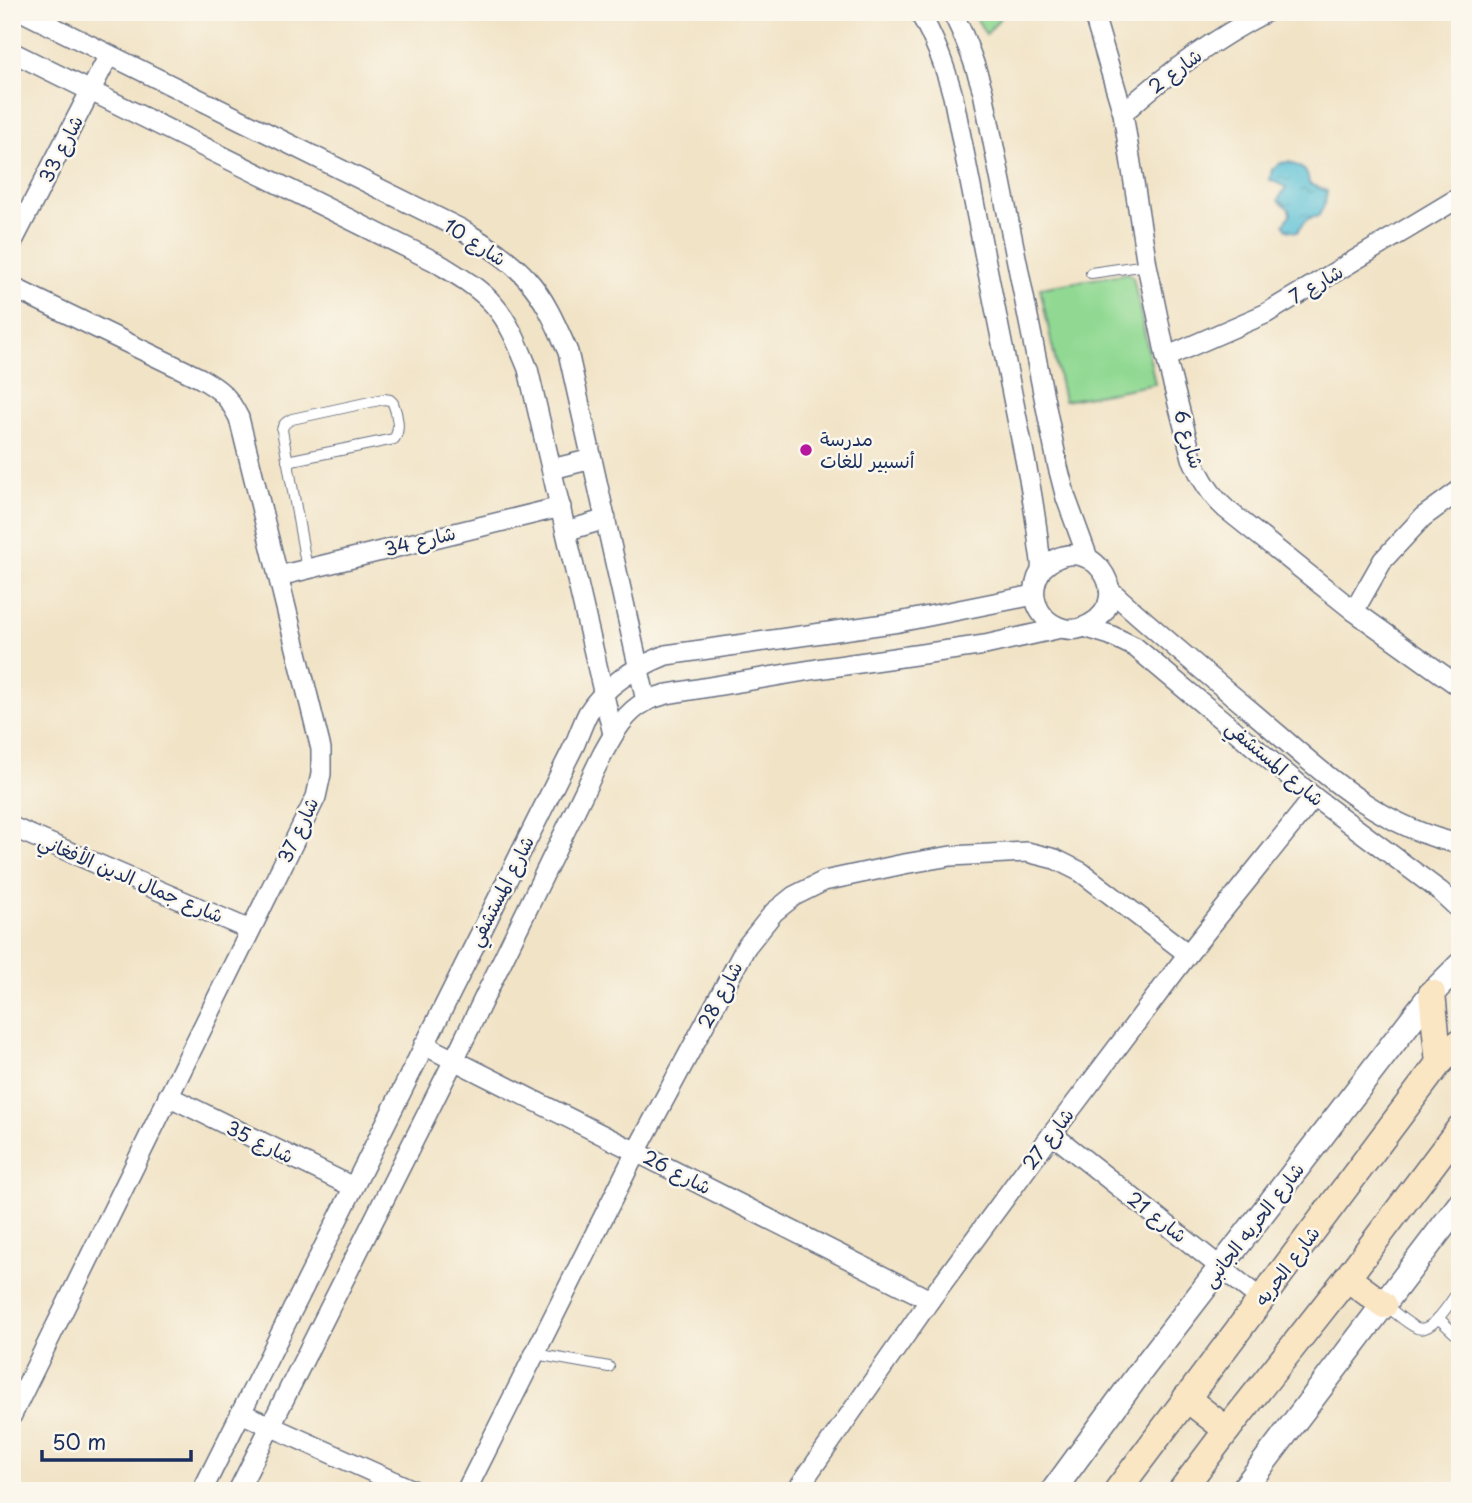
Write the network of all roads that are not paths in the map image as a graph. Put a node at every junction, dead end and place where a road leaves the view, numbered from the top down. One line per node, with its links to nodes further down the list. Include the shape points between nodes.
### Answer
1 (23, 12): 7 (street, شارع 10)
2 (919, 12): 25 (street, via 933,36 953,96 1035,510)
3 (952, 12): 23 (street, via 983,92 1058,467)
4 (1093, 12): 9 (street, شارع 6)
5 (1266, 12): 9 (street, شارع 2, via 1192,56)
6 (12, 52): 8 (street, شارع 10)
7 (109, 55): 8 (street, شارع 33); 16 (street, شارع 10, via 461,229 495,251 527,279 551,314 568,352)
8 (91, 91): 11 (street, شارع 33); 18 (street, شارع 10, via 466,281 494,304 514,335 528,369)
9 (1123, 113): 12 (street, شارع 6)
10 (1460, 197): 15 (street, شارع 7, via 1265,314)
11 (12, 243)
12 (1147, 265): 13 (lane); 15 (street, شارع 6)
13 (1091, 273)
14 (12, 287): 26 (street, شارع 37, via 200,378 230,401 239,418)
15 (1166, 357): 29 (street, شارع 6, via 1192,458 1213,495)
16 (592, 459): 18 (street); 21 (street, شارع 10)
17 (287, 461): 17 (lane, via 284,423 384,399 393,403 398,430 394,439); 24 (lane)
18 (552, 469): 20 (street, شارع 10)
19 (1460, 490): 29 (street, via 1423,517 1383,560)
20 (561, 507): 22 (street, شارع 10); 24 (street, شارع 34)
21 (606, 519): 22 (street); 32 (street, شارع 10)
22 (566, 531): 34 (street, شارع 10)
23 (1088, 558): 25 (street, via 1058,557); 27 (street, via 1103,570)
24 (307, 569): 26 (street, شارع 34)
25 (1041, 570): 28 (street)
26 (278, 576): 41 (street, شارع 37, via 316,726 321,774 316,797)
27 (1110, 589): 30 (street, via 1106,608); 39 (street, شارع المستشفي, via 1338,784 1386,817)
28 (1034, 595): 31 (street, via 1046,619); 32 (street, شارع المستشفي, via 899,622 666,655)
29 (1354, 611): 33 (street, شارع 6)
30 (1084, 627): 31 (street); 37 (street, شارع المستشفي, via 1135,647)
31 (1061, 628): 35 (street, شارع المستشفي, via 985,645 817,669)
32 (638, 666): 34 (street, شارع المستشفي); 35 (street, شارع 10)
33 (1460, 687)
34 (604, 693): 36 (street, شارع 10); 46 (street, شارع المستشفي, via 588,713)
35 (646, 701): 36 (street, شارع المستشفي, via 627,715)
36 (613, 734): 47 (street, شارع المستشفي)
37 (1314, 797): 40 (street, شارع المستشفي); 42 (street, شارع 27)
38 (12, 827): 41 (street, شارع جمال الدين الأفغاني)
39 (1460, 844)
40 (1460, 909)
41 (250, 929): 49 (street, شارع 37)
42 (1188, 954): 50 (street, شارع 27); 52 (street, شارع 28, via 1082,872 1027,852 951,856 824,881 782,905 746,947)
43 (1460, 965): 44 (street, شارع الحريه الجانبى)
44 (1432, 993): 48 (main road); 55 (street, شارع الحريه الجانبى)
45 (1460, 1042): 48 (main road, شارع الحريه)
46 (424, 1045): 47 (street, شارع 26); 53 (street, شارع المستشفي)
47 (454, 1060): 52 (street, شارع 26); 68 (street, شارع المستشفي)
48 (1439, 1063): 59 (main road, شارع الحريه)
49 (168, 1096): 53 (street, شارع 35); 67 (street, شارع 37)
50 (1052, 1134): 55 (street, شارع 21); 58 (street, شارع 27)
51 (1454, 1145): 56 (main road)
52 (636, 1152): 58 (street, شارع 26); 63 (street, شارع 28)
53 (352, 1187): 66 (street, شارع المستشفي)
54 (1460, 1204): 60 (street)
55 (1221, 1268): 59 (street, شارع 21); 75 (street, شارع الحريه الجانبى)
56 (1347, 1278): 60 (main road); 69 (main road)
57 (1460, 1289): 61 (lane)
58 (930, 1300): 74 (street, شارع 27)
59 (1262, 1300): 65 (main road, شارع الحريه)
60 (1384, 1305): 61 (lane, via 1421,1329); 78 (street)
61 (1438, 1318): 62 (lane)
62 (1460, 1338)
63 (535, 1354): 64 (lane); 73 (street, شارع 28)
64 (608, 1367)
65 (1186, 1398): 69 (main road); 76 (main road, شارع الحريه)
66 (241, 1413): 68 (street); 70 (street, شارع المستشفي)
67 (12, 1415)
68 (270, 1426): 71 (street, شارع المستشفي); 72 (street)
69 (1227, 1430): 77 (main road)
70 (202, 1491)
71 (238, 1491)
72 (415, 1491)
73 (466, 1491)
74 (796, 1491)
75 (1053, 1491)
76 (1117, 1491)
77 (1181, 1491)
78 (1242, 1491)

